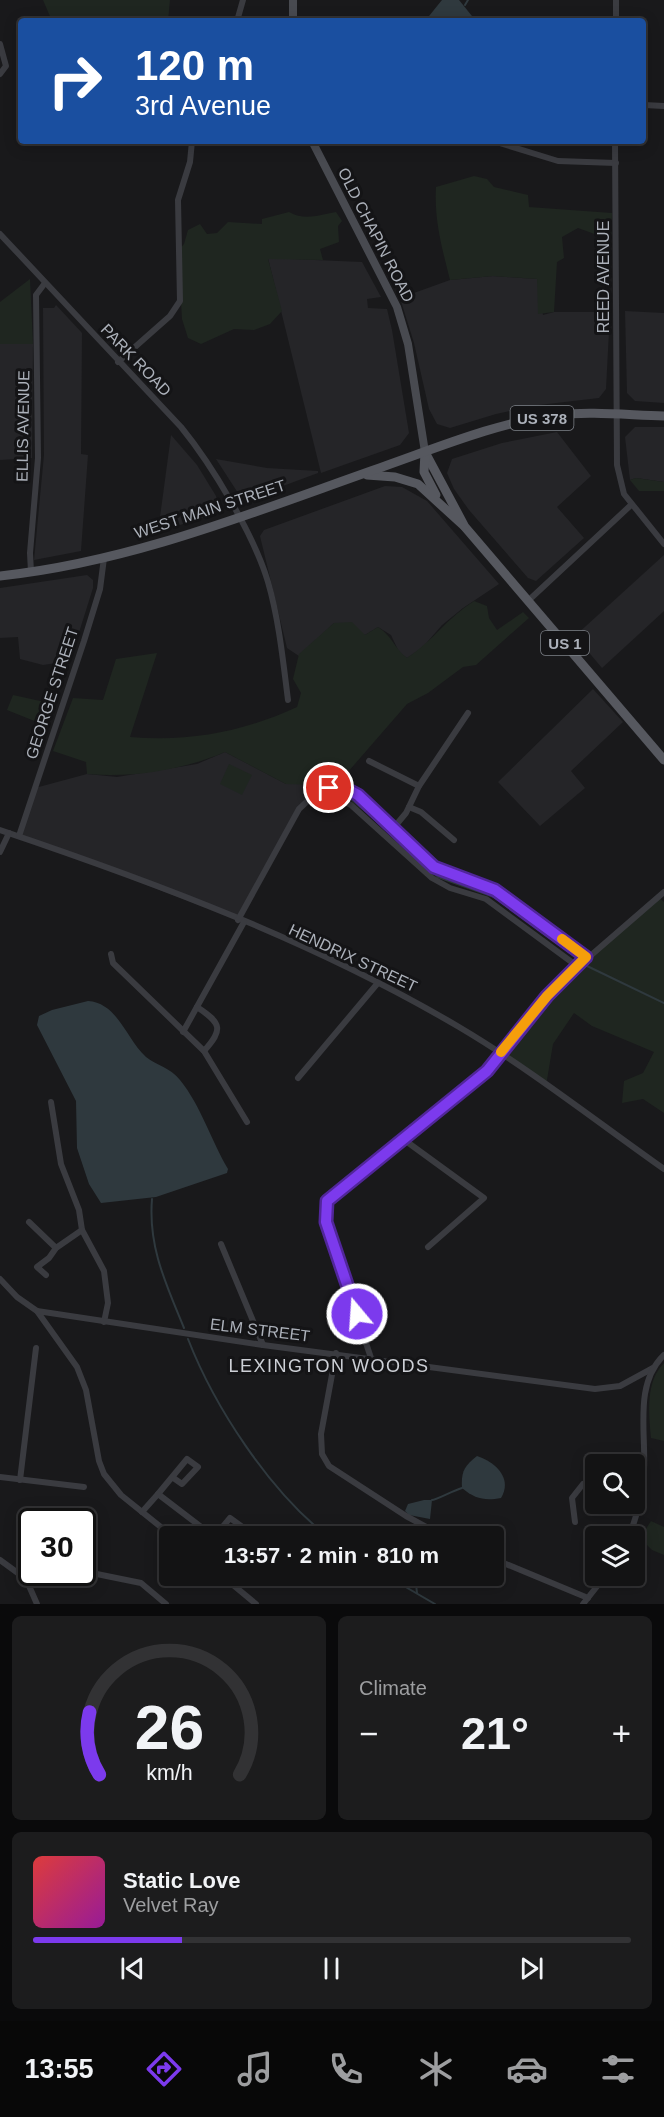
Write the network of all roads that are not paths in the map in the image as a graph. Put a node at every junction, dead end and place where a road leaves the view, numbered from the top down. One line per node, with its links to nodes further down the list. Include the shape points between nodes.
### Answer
1 (243, 0): 4 (street)
2 (293, 0): 5 (street)
3 (616, 0): 6 (street)
4 (238, 18)
5 (293, 18)
6 (616, 18)
7 (0, 44): 8 (street, via 6,66)
8 (0, 74)
9 (646, 105): 10 (street)
10 (664, 106)
11 (192, 144): 18 (street, via 178,200 180,301 170,316)
12 (314, 144): 21 (street, OLD CHAPIN ROAD, via 397,307 408,344)
13 (503, 144): 15 (street, via 558,161)
14 (615, 144): 15 (street, REED AVENUE)
15 (616, 163): 19 (street, REED AVENUE)
16 (0, 234): 17 (street, PARK ROAD)
17 (45, 283): 18 (street, PARK ROAD); 29 (street, ELLIS AVENUE, via 36,296 38,458)
18 (118, 362): 25 (street, PARK ROAD, via 203,454)
19 (616, 414): 20 (main road, US 378); 21 (main road, US 378, via 591,412 541,418); 24 (street, REED AVENUE, via 618,477)
20 (664, 416)
21 (425, 452): 22 (main road, WEST MAIN STREET / US 1); 23 (main road, via 424,472); 26 (main road, US 1)
22 (361, 474): 23 (main road, US 1, via 407,480 426,490); 25 (main road, WEST MAIN STREET / US 1)
23 (442, 506): 26 (main road, US 1)
24 (631, 506): 27 (street, REED AVENUE); 31 (street)
25 (237, 517): 28 (main road, WEST MAIN STREET / US 1); 32 (street, PARK ROAD, via 269,584)
26 (465, 527): 31 (main road, US 1)
27 (664, 544)
28 (104, 558): 29 (main road, WEST MAIN STREET / US 1); 42 (street, GEORGE STREET, via 102,583)
29 (30, 572): 30 (main road, WEST MAIN STREET / US 1)
30 (0, 576)
31 (529, 600): 34 (main road, US 1)
32 (288, 700)
33 (468, 713): 36 (street)
34 (664, 760)
35 (369, 761): 36 (street)
36 (420, 786): 38 (street)
37 (323, 790): 39 (street, via 347,789); 43 (street, via 351,806); 47 (street, via 299,809)
38 (409, 807): 39 (street); 44 (street, via 421,812)
39 (393, 828): 43 (street); 49 (street, via 434,867 495,890)
40 (0, 830): 41 (street, HENDRIX STREET)
41 (9, 833): 42 (street, HENDRIX STREET); 45 (street)
42 (19, 836): 47 (street, HENDRIX STREET, via 145,880)
43 (387, 836): 50 (street, via 432,878 486,899)
44 (454, 840)
45 (0, 852)
46 (664, 892): 49 (street)
47 (241, 921): 51 (street, HENDRIX STREET); 52 (street)
48 (111, 954): 53 (street, via 113,963)
49 (586, 957): 50 (street)
50 (577, 966): 55 (street)
51 (378, 984): 55 (street, HENDRIX STREET); 56 (street)
52 (197, 1007): 53 (street); 54 (street, via 212,1017 218,1028 217,1036)
53 (183, 1032): 54 (street)
54 (204, 1051): 58 (street)
55 (501, 1053): 59 (street, via 487,1071); 60 (street, HENDRIX STREET)
56 (298, 1078)
57 (51, 1102): 62 (street, via 59,1158 79,1210)
58 (247, 1122)
59 (403, 1139): 64 (street, via 484,1198); 74 (street, via 331,1197 325,1207 327,1226)
60 (664, 1169)
61 (29, 1222): 65 (street)
62 (82, 1230): 65 (street); 69 (street, via 105,1271 108,1303)
63 (221, 1244): 70 (street)
64 (428, 1246)
65 (56, 1248): 66 (street, via 37,1267)
66 (46, 1275)
67 (0, 1279): 68 (street, via 17,1298)
68 (38, 1311): 69 (street, ELM STREET); 83 (street, via 67,1349 82,1378 104,1474)
69 (104, 1322): 70 (street, ELM STREET)
70 (263, 1345): 72 (street, ELM STREET)
71 (36, 1348): 79 (street)
72 (336, 1353): 74 (street, ELM STREET); 89 (street, via 321,1434 325,1461)
73 (664, 1355): 75 (street)
74 (371, 1358): 75 (street, ELM STREET, via 595,1389 620,1386)
75 (653, 1368): 76 (street, via 645,1393)
76 (644, 1454)
77 (0, 1477): 79 (street)
78 (172, 1477): 82 (street)
79 (20, 1480): 81 (street)
80 (585, 1483): 84 (street, via 572,1498)
81 (84, 1486)
82 (158, 1494): 83 (street); 86 (street)
83 (142, 1512): 85 (street)
84 (575, 1522)
85 (160, 1526)
86 (201, 1526)
87 (223, 1526): 88 (street, via 230,1518)
88 (241, 1526)
89 (426, 1526)
90 (0, 1560): 92 (street)
91 (504, 1564): 97 (street)
92 (18, 1573)
93 (96, 1574): 99 (street, via 141,1583)
94 (29, 1586): 98 (street)
95 (238, 1586): 100 (street)
96 (598, 1586): 97 (street)
97 (586, 1601)
98 (37, 1604)
99 (166, 1604)
100 (256, 1604)

